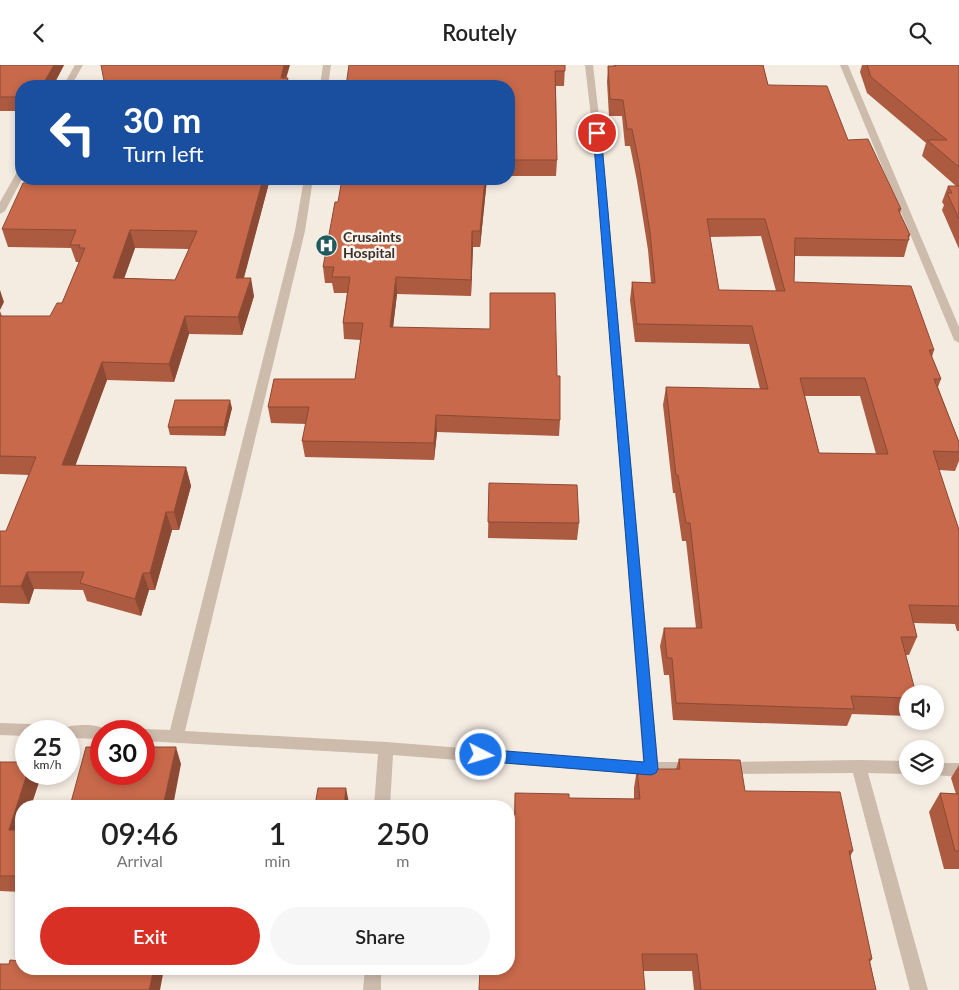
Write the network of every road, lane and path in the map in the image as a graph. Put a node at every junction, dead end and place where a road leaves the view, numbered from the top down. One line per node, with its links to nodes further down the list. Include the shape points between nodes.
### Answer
1 (79, 65): 5 (street)
2 (327, 65): 6 (street)
3 (589, 65): 18 (street)
4 (844, 65): 10 (street)
5 (70, 80)
6 (325, 80)
7 (15, 183): 9 (street)
8 (308, 185): 14 (street, via 300,231)
9 (0, 211)
10 (959, 341)
11 (0, 729): 12 (street)
12 (15, 730)
13 (155, 736): 14 (street)
14 (176, 737): 15 (street)
15 (386, 748): 18 (street); 21 (street)
16 (859, 765): 17 (street); 18 (street); 24 (street)
17 (899, 767)
18 (651, 769)
19 (944, 769): 20 (street)
20 (959, 770)
21 (382, 800)
22 (373, 975): 23 (street)
23 (372, 990)
24 (918, 990)

